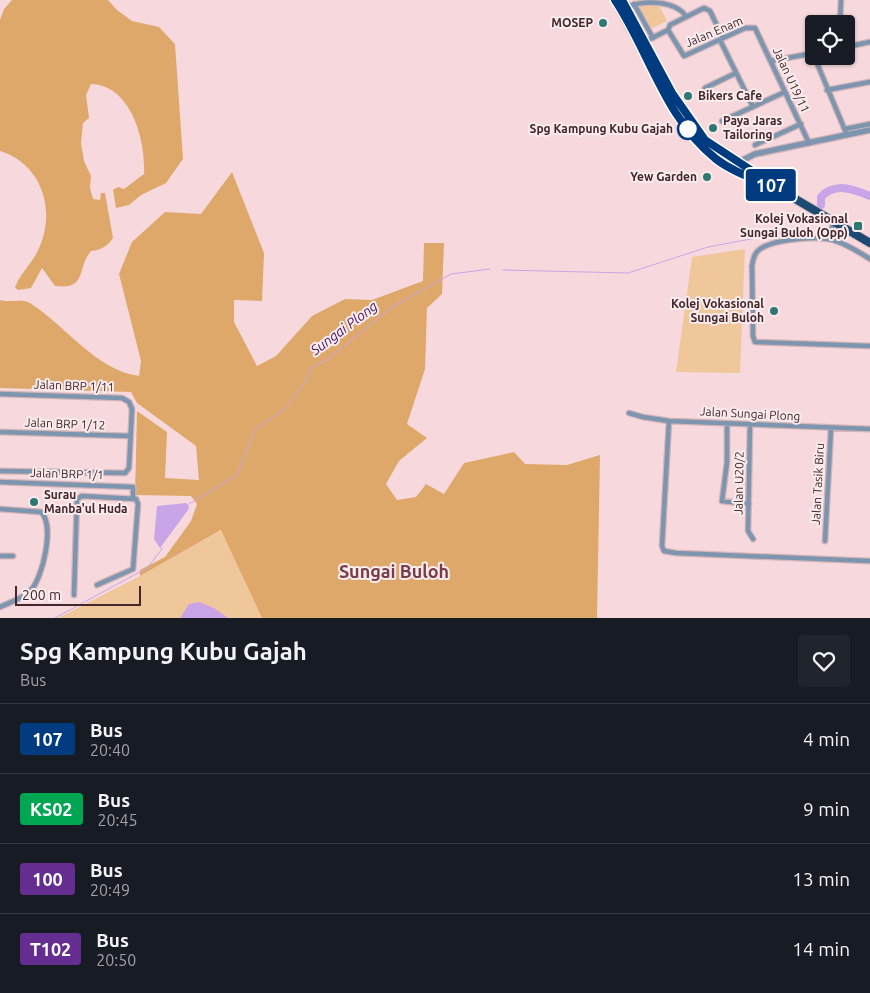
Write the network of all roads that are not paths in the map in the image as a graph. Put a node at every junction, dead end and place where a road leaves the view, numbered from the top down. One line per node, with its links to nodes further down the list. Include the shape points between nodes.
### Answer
1 (615, 0): 28 (highway, via 667,97)
2 (841, 0): 4 (street)
3 (627, 4): 5 (street, via 671,3); 8 (street); 10 (highway)
4 (840, 15)
5 (686, 16): 7 (street, via 670,25); 9 (street, via 709,9)
6 (752, 26): 9 (street, Jalan Enam); 14 (street, Jalan U19/11)
7 (668, 30): 8 (street); 9 (street, Jalan Enam, via 684,56)
8 (653, 38): 10 (street)
9 (721, 39): 16 (street)
10 (644, 42): 32 (highway, via 690,122 710,144)
11 (870, 42): 12 (street)
12 (855, 45)
13 (805, 55): 14 (street)
14 (771, 61): 20 (street, Jalan U19/11)
15 (818, 65): 19 (street)
16 (736, 73): 18 (street); 21 (street)
17 (870, 82): 19 (street)
18 (704, 88)
19 (827, 90): 25 (street)
20 (785, 92): 21 (street); 23 (street, Jalan U19/11)
21 (753, 106): 22 (street)
22 (722, 121)
23 (801, 124): 29 (street, Jalan U19/11); 30 (street)
24 (870, 124): 25 (street)
25 (845, 129): 27 (street)
26 (870, 130): 27 (street)
27 (847, 135): 29 (street)
28 (697, 141): 32 (highway, via 723,160); 34 (highway, via 717,159)
29 (810, 143): 31 (street)
30 (755, 145)
31 (755, 154): 32 (street); 33 (street, via 748,162)
32 (737, 163): 33 (highway); 34 (highway, via 741,170)
33 (752, 172): 35 (highway)
34 (757, 181): 35 (highway)
35 (775, 186): 36 (highway)
36 (835, 222): 37 (highway); 38 (street)
37 (843, 227): 39 (street); 40 (highway)
38 (826, 238): 39 (street); 42 (street, via 775,243 759,250 754,257 755,342)
39 (836, 241): 41 (street)
40 (870, 243)
41 (870, 259)
42 (870, 346)
43 (0, 394): 51 (street, Jalan BRP 1/11, via 122,398 131,404)
44 (630, 413): 45 (street, Jalan Sungai Plong)
45 (669, 421): 46 (street, Jalan Sungai Plong); 63 (street, via 664,551)
46 (727, 424): 47 (street, Jalan Sungai Plong); 57 (street, via 722,501)
47 (750, 425): 48 (street, Jalan Sungai Plong); 57 (street, Jalan U20/2)
48 (831, 428): 49 (street, Jalan Sungai Plong); 60 (street, Jalan Tasik Biru)
49 (870, 429)
50 (0, 432): 51 (street, Jalan BRP 1/12)
51 (130, 436): 52 (street, Jalan BRP 1/11, via 129,468 122,474)
52 (0, 471)
53 (0, 482): 54 (street, Jalan BRP 1/1)
54 (124, 487): 55 (street); 56 (street, Jalan BRP 1/1, via 133,487)
55 (124, 498): 56 (street); 65 (street, via 82,496 77,499)
56 (133, 498): 64 (street, via 138,504 133,569)
57 (749, 504): 59 (street, Jalan U20/2, via 748,531)
58 (0, 509): 66 (street, via 41,512 46,517 46,542 41,574 35,585 22,598)
59 (753, 539)
60 (825, 541)
61 (0, 556): 62 (street)
62 (13, 556)
63 (870, 561)
64 (96, 585)
65 (74, 594)
66 (0, 607)

